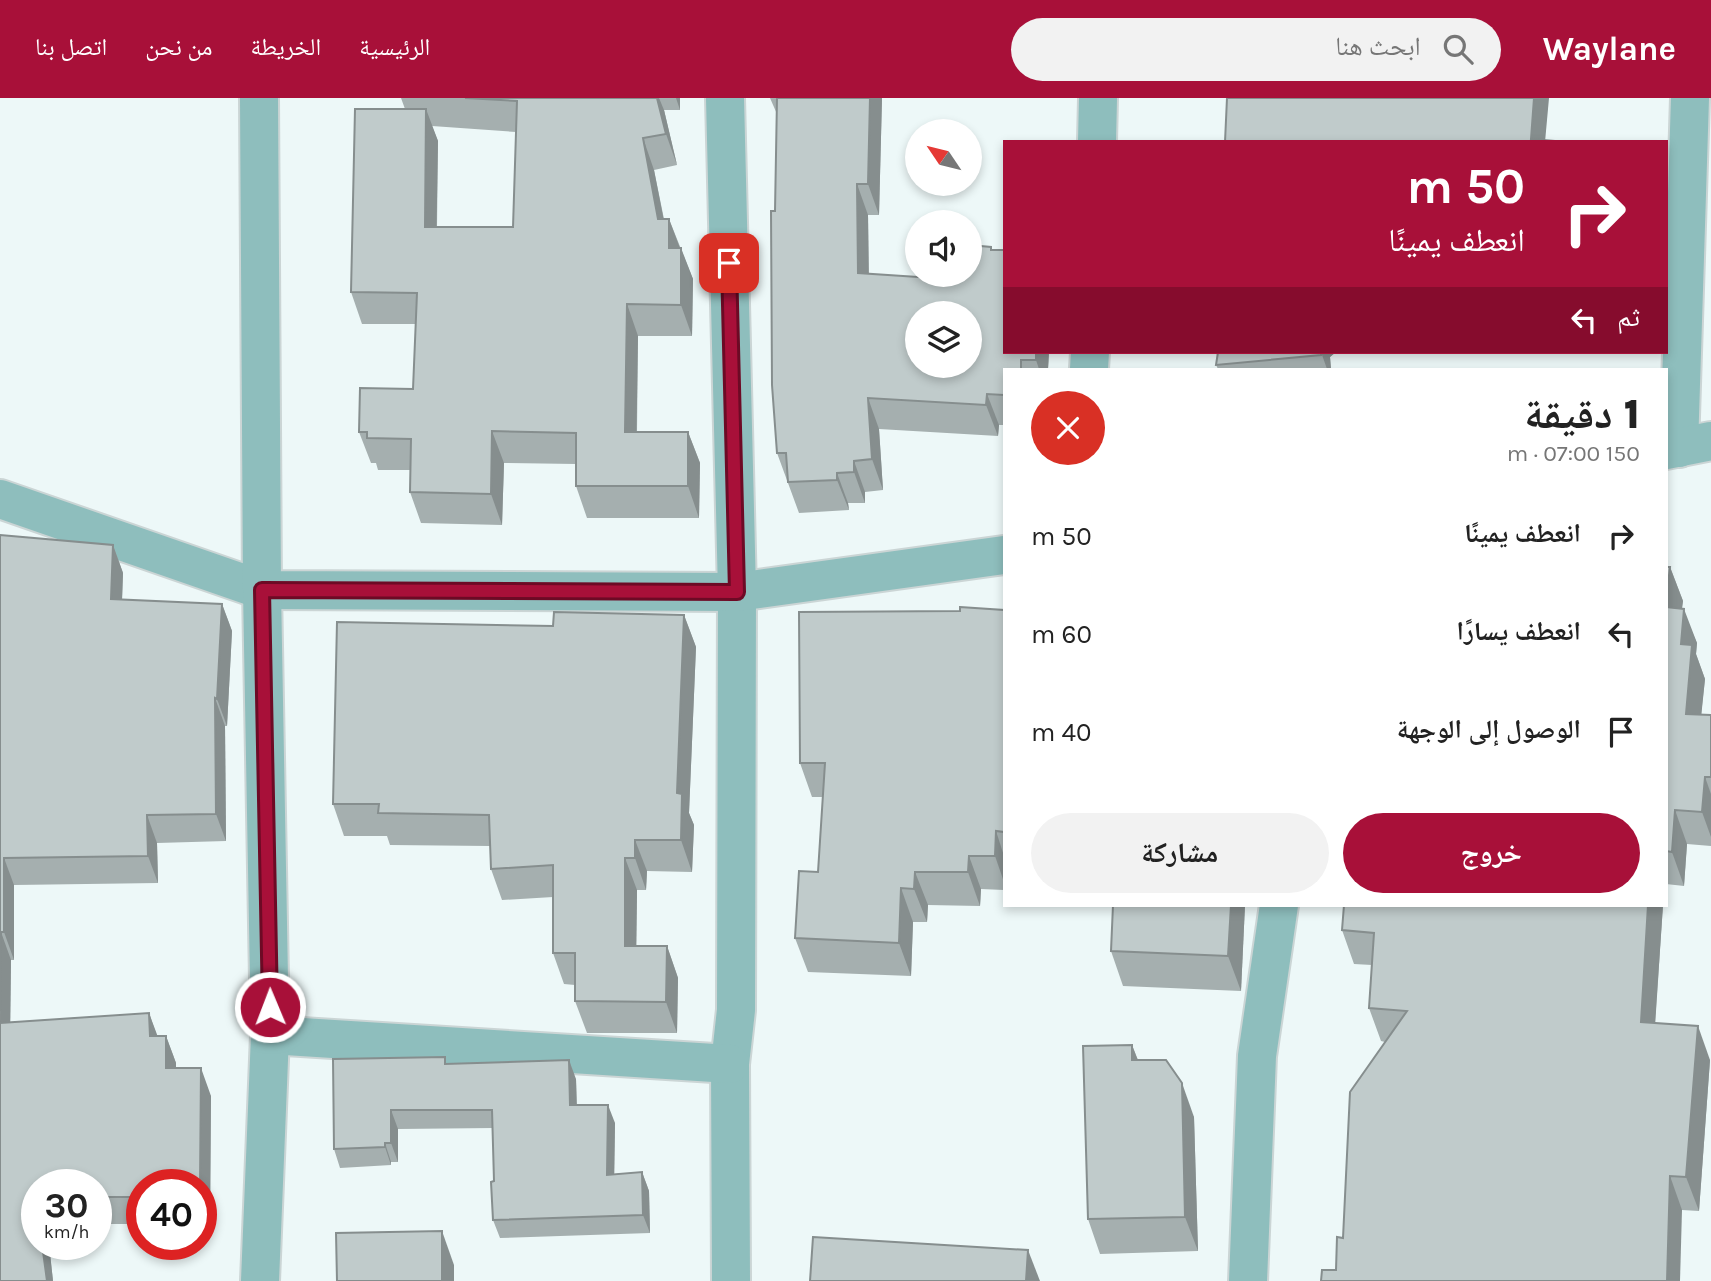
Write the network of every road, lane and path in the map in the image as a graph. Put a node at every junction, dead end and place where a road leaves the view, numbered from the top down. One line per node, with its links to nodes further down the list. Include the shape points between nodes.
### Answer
1 (259, 98): 9 (street)
2 (725, 98): 10 (street)
3 (1098, 98): 5 (street)
4 (1690, 98): 6 (street)
5 (1097, 140)
6 (1685, 446)
7 (0, 499): 9 (street)
8 (1003, 555): 10 (street)
9 (262, 590): 10 (street); 12 (street)
10 (737, 592): 13 (street, via 736,1010)
11 (1279, 907): 16 (street, via 1257,1056)
12 (270, 1035): 13 (street); 14 (street)
13 (730, 1064): 15 (street)
14 (261, 1281)
15 (731, 1281)
16 (1248, 1281)

